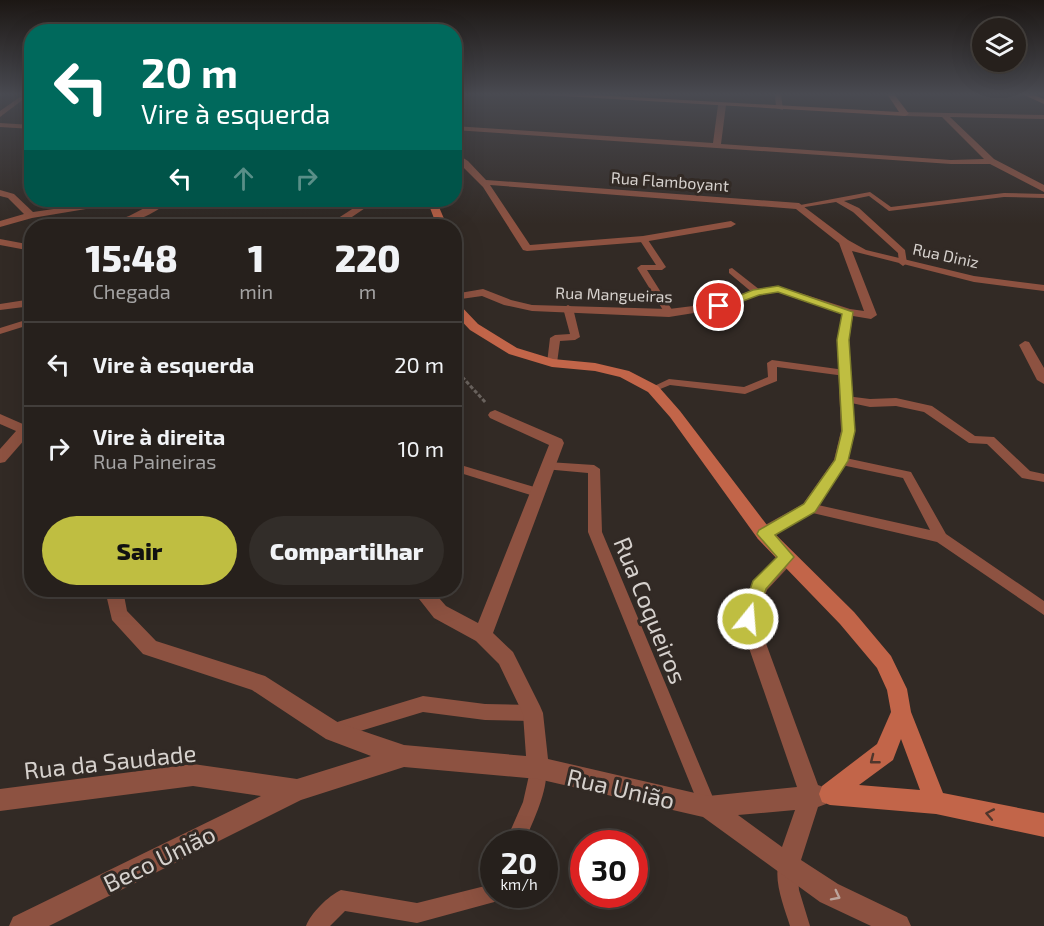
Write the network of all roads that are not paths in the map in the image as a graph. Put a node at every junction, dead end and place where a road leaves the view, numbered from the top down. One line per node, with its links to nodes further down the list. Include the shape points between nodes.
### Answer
1 (597, 137): 4 (street)
2 (718, 137): 4 (street)
3 (966, 137): 6 (street)
4 (717, 145): 6 (street, via 939,161)
5 (462, 160): 7 (street)
6 (991, 161): 8 (street)
7 (482, 182): 12 (street, Rua Flamboyant); 21 (street, via 527,248)
8 (1044, 189)
9 (0, 193): 16 (street, via 11,196)
10 (1044, 196): 11 (lane, via 1004,195 889,208 870,194)
11 (836, 199): 12 (lane); 25 (lane, via 856,210 902,252)
12 (799, 206): 23 (street)
13 (83, 207): 16 (street)
14 (153, 207): 17 (street)
15 (361, 207): 18 (street)
16 (31, 216): 19 (street)
17 (129, 219)
18 (342, 219)
19 (0, 224)
20 (731, 224): 21 (street)
21 (643, 239): 34 (lane, via 662,267 641,268)
22 (0, 242): 24 (street)
23 (844, 242): 25 (street, Rua Diniz, via 862,252); 33 (street, Rua Mangueiras, via 871,315)
24 (24, 247)
25 (903, 263): 27 (street, Rua Diniz, via 974,279)
26 (732, 271): 28 (lane)
27 (1044, 288)
28 (757, 292): 33 (street, Rua Mangueiras, via 778,289); 34 (street, Rua Mangueiras, via 719,306)
29 (462, 296): 32 (street, Rua Mangueiras, via 483,292 532,308)
30 (24, 303): 31 (street)
31 (0, 307)
32 (568, 308): 34 (street, Rua Mangueiras); 39 (lane, via 575,337 555,338)
33 (848, 312): 40 (street, via 843,340)
34 (669, 313)
35 (462, 314): 39 (street, via 474,327 513,351)
36 (24, 324): 37 (lane)
37 (0, 331)
38 (1025, 345): 41 (street)
39 (552, 363): 42 (street, via 624,374)
40 (845, 373): 42 (lane, via 772,363 773,379 745,391 669,382); 43 (street)
41 (1044, 380)
42 (653, 389): 55 (street)
43 (846, 399): 49 (street, via 848,431); 52 (lane, via 870,404 896,402 928,409 973,440 990,440 1026,475)
44 (495, 416): 50 (street, via 557,443)
45 (0, 419): 46 (street)
46 (24, 431)
47 (24, 437): 48 (street)
48 (0, 458)
49 (841, 461): 54 (street); 56 (lane, via 907,475)
50 (548, 466): 53 (street); 71 (lane, Rua Coqueiros, via 594,469 595,532)
51 (462, 469): 53 (lane)
52 (1044, 478)
53 (537, 492): 61 (street)
54 (809, 508): 55 (street); 56 (lane)
55 (764, 534): 57 (street)
56 (941, 538): 60 (lane)
57 (787, 557): 62 (street, via 884,662 897,689); 68 (street, via 759,586 748,619)
58 (115, 597): 64 (street, via 118,614 150,648 258,683)
59 (426, 597): 61 (street, via 440,612)
60 (1044, 609)
61 (483, 635): 63 (street, via 506,658)
62 (901, 712): 68 (street, one-way to 68, via 885,752); 70 (street)
63 (532, 713): 64 (lane, via 423,704); 66 (street)
64 (333, 732): 65 (street)
65 (404, 756): 66 (street, Rua União); 67 (street, Beco União)
66 (538, 768): 71 (street, Rua União); 73 (lane, via 532,803)
67 (297, 790): 69 (street, Rua da Saudade, via 193,775); 76 (street, Beco União)
68 (821, 795): 70 (street); 71 (street); 74 (street)
69 (0, 800)
70 (936, 803): 72 (street, one-way to 70)
71 (708, 807): 74 (street, Rua União)
72 (1044, 825)
73 (520, 830)
74 (787, 865): 78 (lane, via 789,890); 79 (street, Rua União, one-way to 79, via 829,893)
75 (480, 897): 77 (lane, via 417,912 341,900)
76 (22, 926)
77 (316, 926)
78 (801, 926)
79 (898, 926)

